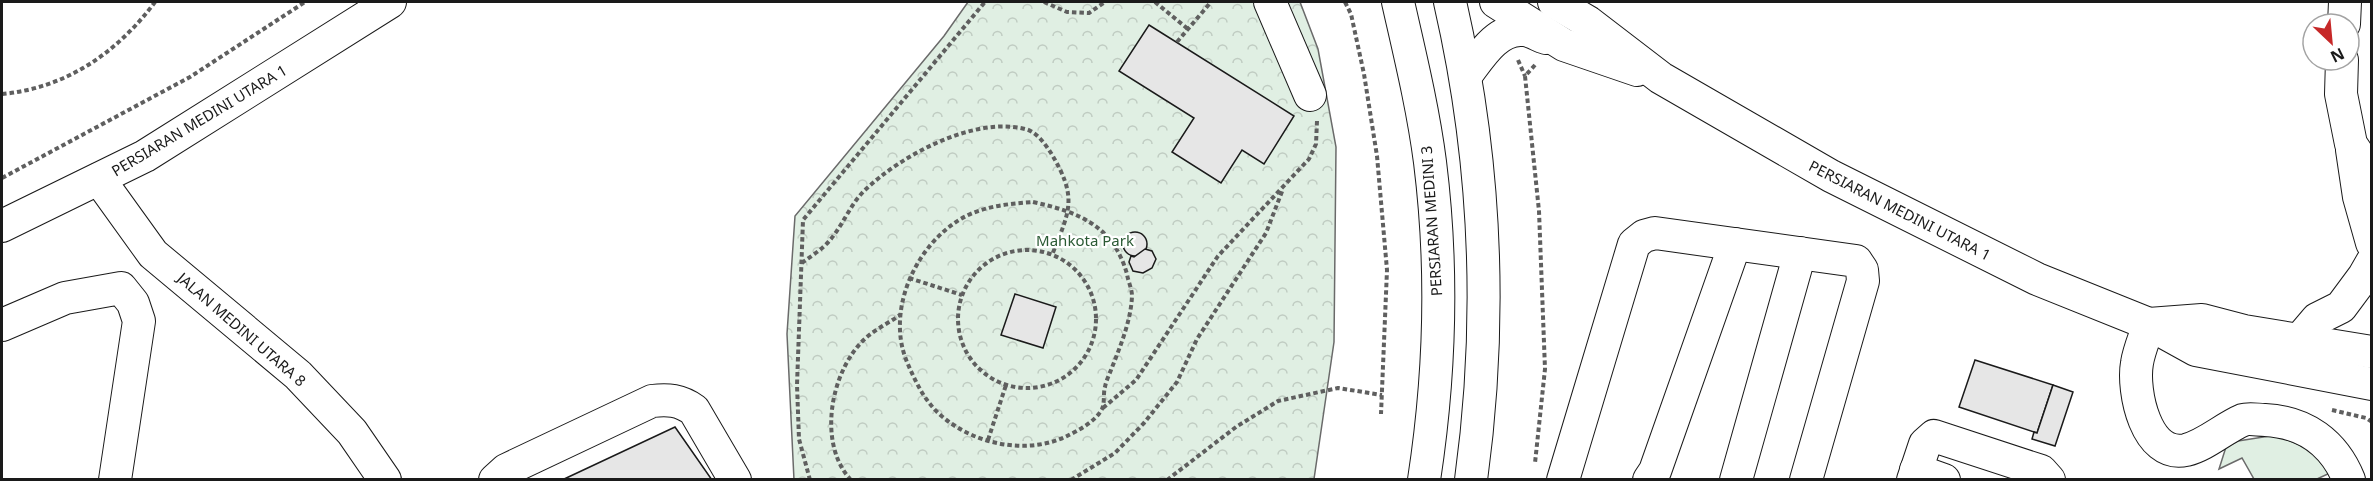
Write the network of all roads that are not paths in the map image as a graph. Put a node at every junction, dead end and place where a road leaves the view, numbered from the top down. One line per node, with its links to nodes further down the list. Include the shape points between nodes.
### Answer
1 (390, 2): 14 (street, PERSIARAN MEDINI UTARA 1, via 145,156)
2 (1270, 2): 11 (street)
3 (1398, 2): 31 (street, PERSIARAN MEDINI 3, via 1430,163 1438,275 1434,398)
4 (1450, 2): 9 (street)
5 (1496, 2): 7 (street, PERSIARAN MEDINI UTARA 1)
6 (1554, 2): 10 (street, PERSIARAN MEDINI UTARA 1, via 1588,22)
7 (1551, 53): 9 (street, via 1523,30 1503,35); 10 (street, PERSIARAN MEDINI UTARA 1)
8 (2341, 72): 12 (street, via 2340,94)
9 (1467, 74): 32 (street, via 1483,224 1485,318)
10 (1660, 78): 20 (street, PERSIARAN MEDINI UTARA 1, via 1831,176 2037,279)
11 (1311, 95)
12 (2351, 144): 13 (street); 16 (street, via 2359,197)
13 (2372, 176)
14 (99, 179): 15 (street, PERSIARAN MEDINI UTARA 1); 28 (street, JALAN MEDINI UTARA 8, via 153,254 298,375 352,432)
15 (2, 226)
16 (2372, 243)
17 (1735, 244): 18 (street); 25 (street, via 1655,233 1634,244); 33 (street)
18 (1800, 253): 34 (street); 35 (street, via 1856,261 1863,281)
19 (2372, 262): 22 (street, via 2340,307 2317,320)
20 (2148, 324): 22 (street, PERSIARAN MEDINI UTARA 1, via 2202,320); 24 (street, PERSIARAN MEDINI UTARA 1, via 2196,350); 37 (street, via 2137,364 2136,392 2144,422 2156,440 2171,450 2186,450 2246,419 2276,420 2304,427 2330,447)
21 (2, 325): 27 (street, via 65,297 120,288 133,303 139,321)
22 (2300, 339): 23 (street, PERSIARAN MEDINI UTARA 1)
23 (2372, 352)
24 (2372, 384)
25 (1549, 474)
26 (1924, 476): 36 (street, via 1925,444 1934,436 2041,471)
27 (116, 480)
28 (385, 480)
29 (495, 480): 30 (street, via 506,470 568,440 652,401 666,399 694,410)
30 (735, 480)
31 (1424, 480)
32 (1471, 480)
33 (1649, 480)
34 (1736, 480)
35 (1806, 480)
36 (2049, 480)
37 (2349, 480)

